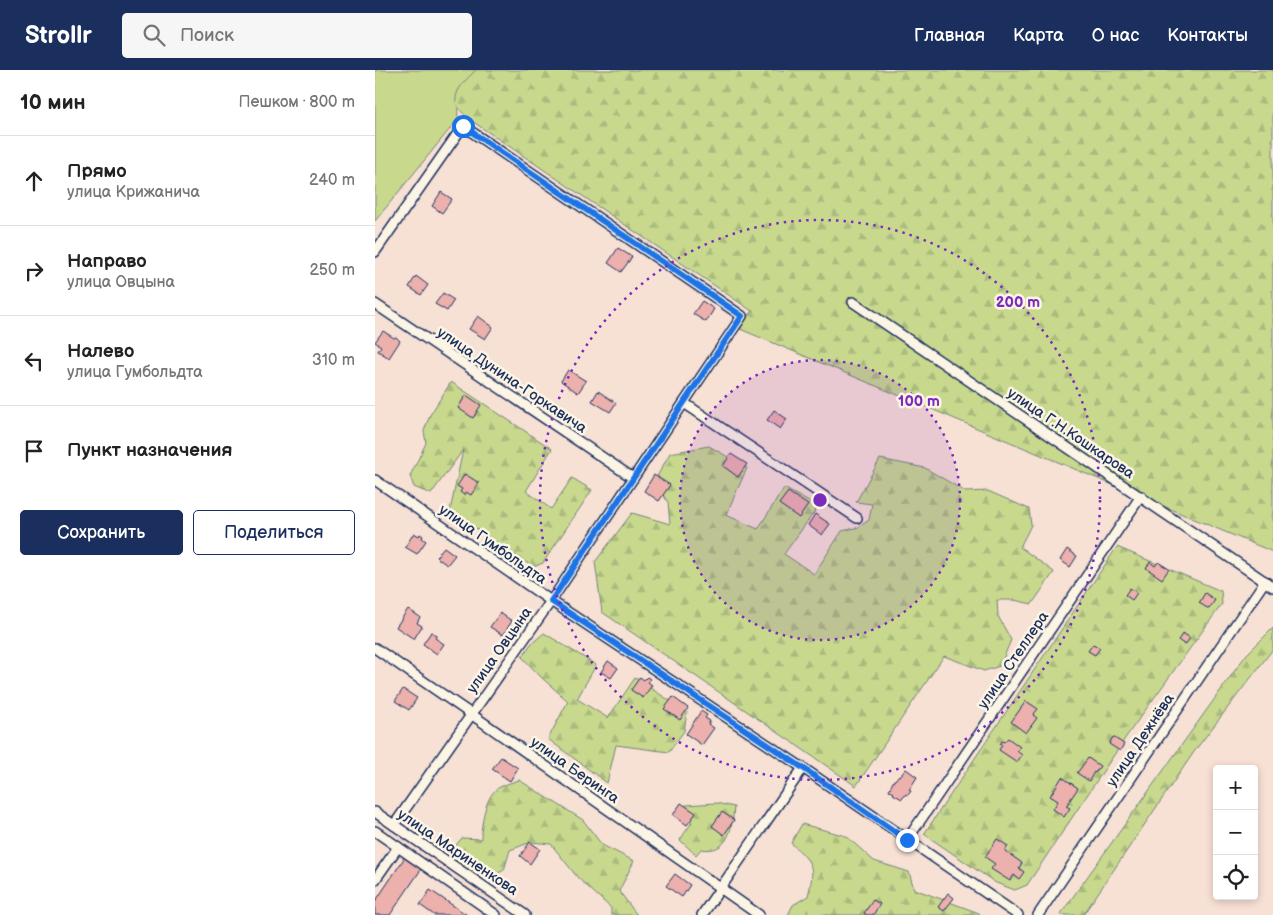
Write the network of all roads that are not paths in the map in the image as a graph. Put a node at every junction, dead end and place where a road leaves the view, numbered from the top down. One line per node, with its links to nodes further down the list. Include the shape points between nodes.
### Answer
1 (375, 252): 4 (street, улица Овцына, via 463,126 742,316)
2 (853, 302): 7 (street, улица Г.Н.Кошкарова)
3 (375, 304): 5 (street, улица Дунина-Горкавича)
4 (684, 403): 5 (street, улица Овцына); 8 (street)
5 (633, 478): 10 (street, улица Овцына)
6 (375, 480): 10 (street, улица Гумбольдта)
7 (1141, 496): 9 (street, улица Г.Н.Кошкарова); 17 (street, улица Стеллера)
8 (857, 518)
9 (1269, 584): 26 (street, улица Дежнёва)
10 (551, 601): 12 (street, улица Овцына); 13 (street, улица Гумбольдта)
11 (375, 648): 12 (street, улица Беринга)
12 (471, 714): 15 (street, улица Овцына); 20 (street, улица Беринга)
13 (803, 768): 17 (street, улица Гумбольдта); 20 (street)
14 (375, 812): 15 (street, улица Мариненкова)
15 (394, 825): 22 (street, улица Мариненкова)
16 (375, 831): 18 (street)
17 (907, 840): 25 (street, улица Гумбольдта)
18 (398, 847): 19 (street); 21 (street)
19 (375, 880)
20 (720, 888): 23 (street); 24 (street, улица Беринга)
21 (496, 915)
22 (525, 915)
23 (702, 915)
24 (759, 915)
25 (1018, 915)
26 (1038, 915)

